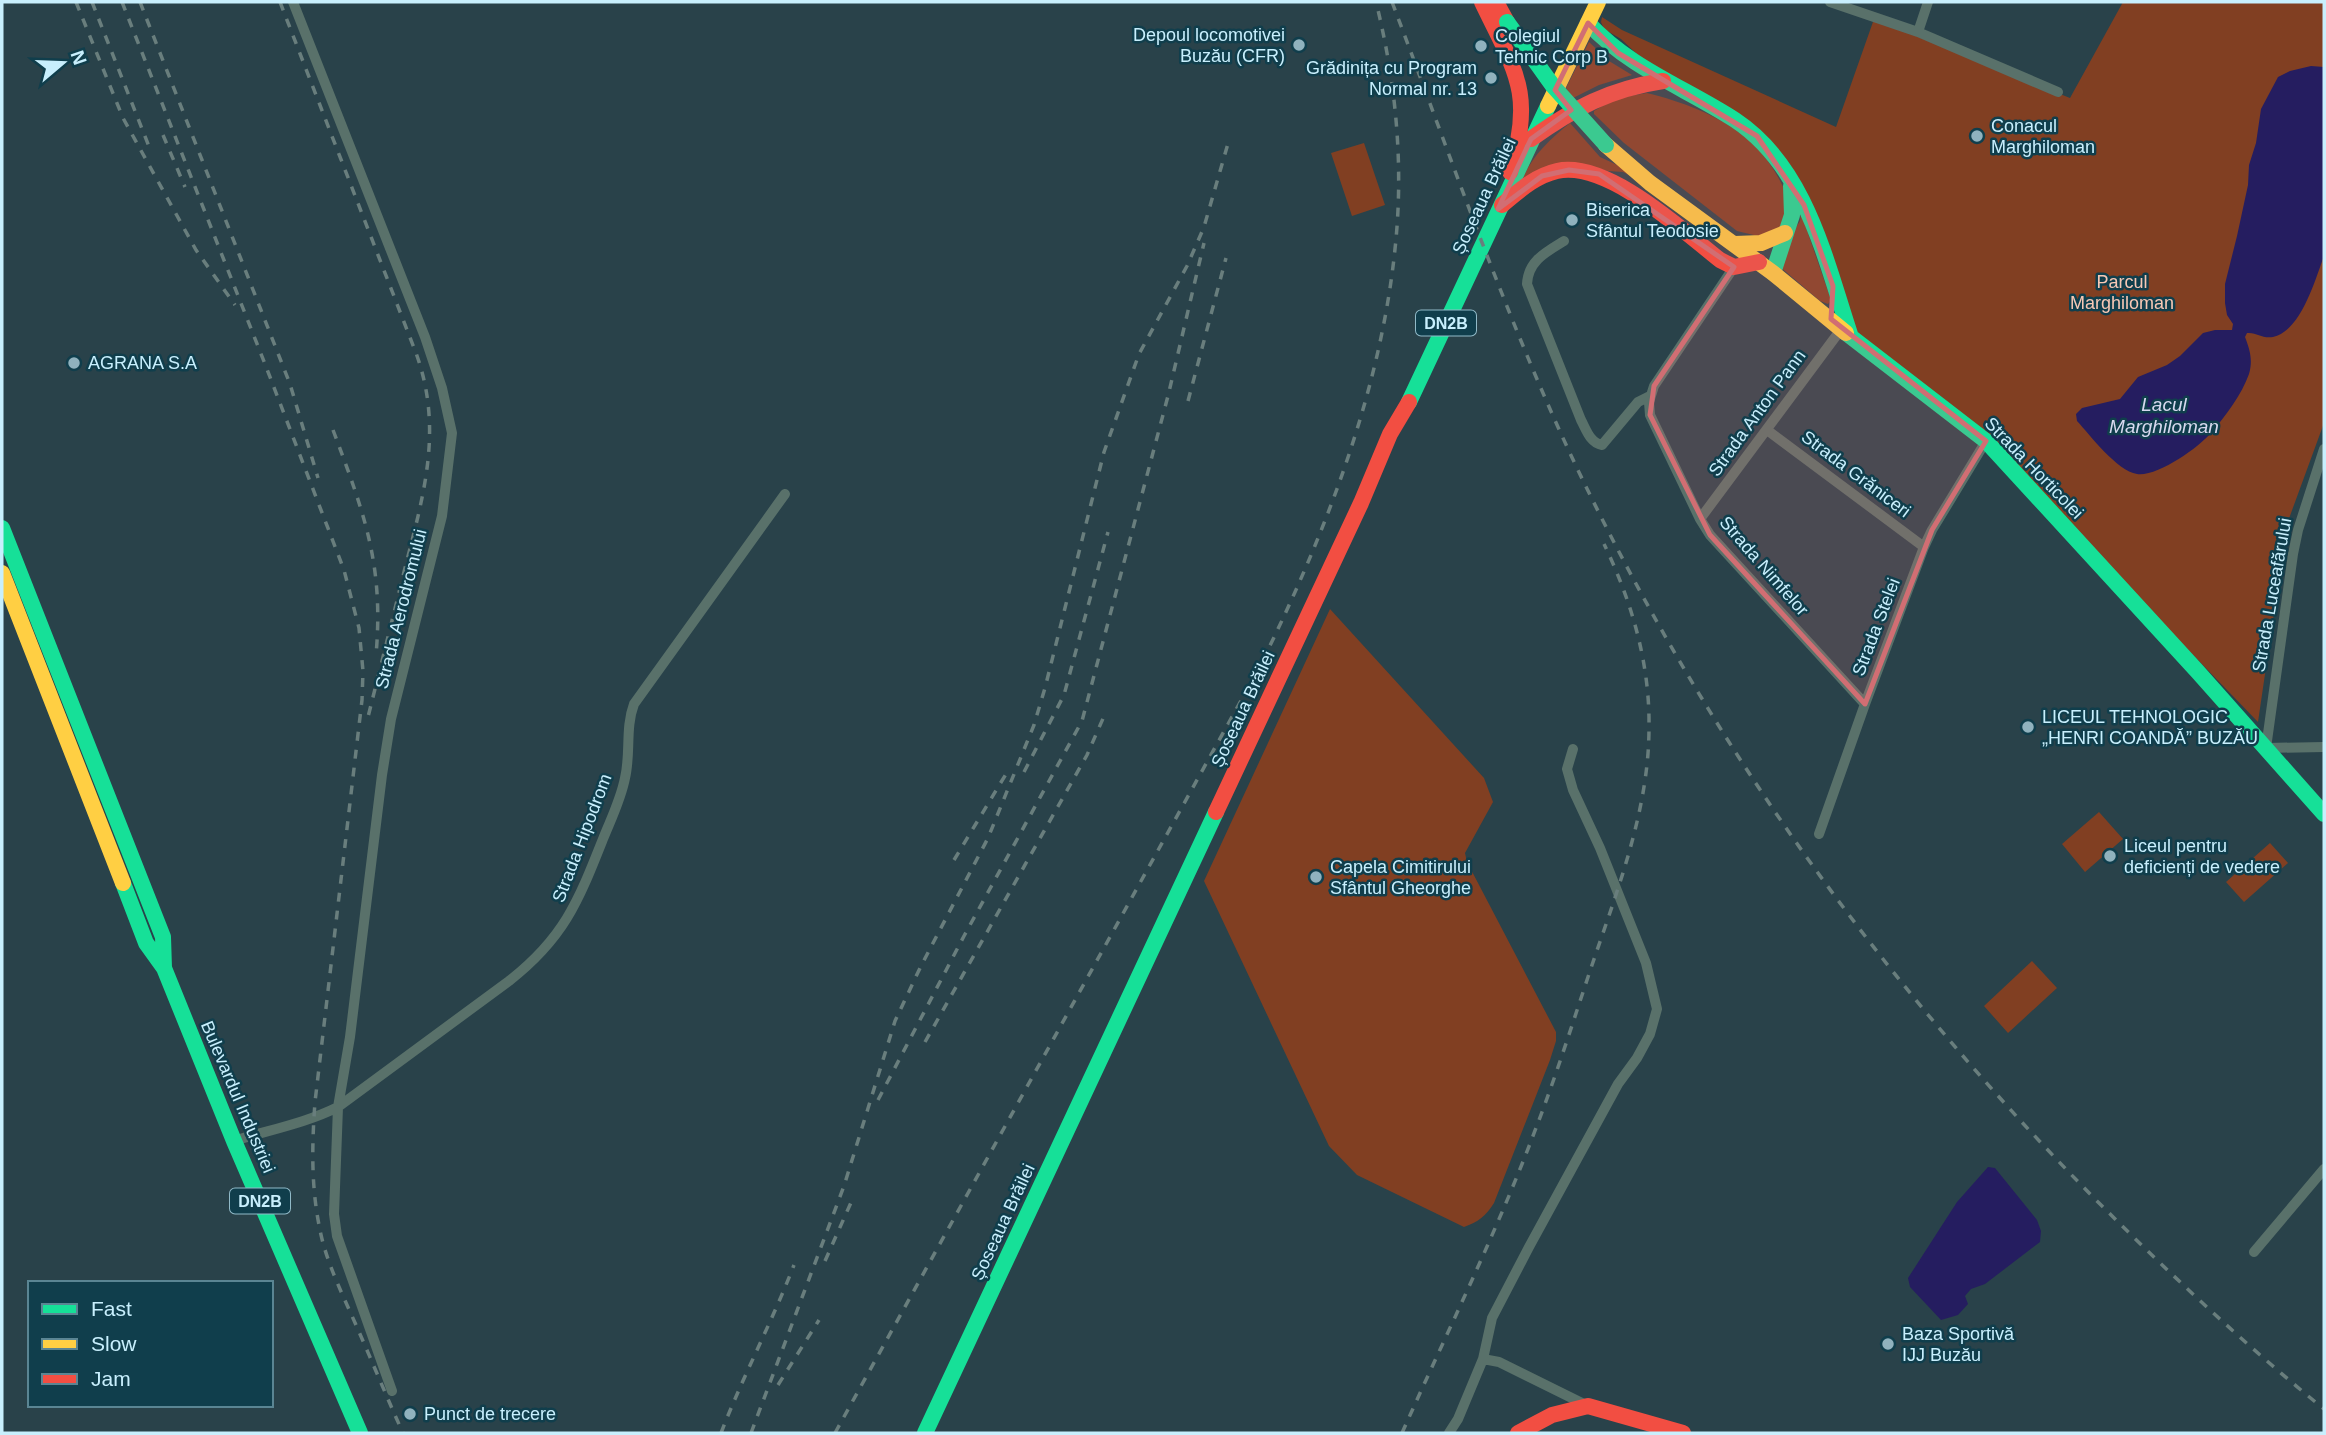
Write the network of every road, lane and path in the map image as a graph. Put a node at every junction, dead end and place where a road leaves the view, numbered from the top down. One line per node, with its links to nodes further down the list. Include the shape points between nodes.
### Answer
1 (293, 2): 39 (street, Strada Aerodromului, via 425,337 452,433 442,516 387,742)
2 (1482, 2): 13 (main road, via 1520,87 1519,137)
3 (1496, 2): 16 (main road, Strada Horticolei, bridge, via 1555,91 1606,145)
4 (1598, 2): 7 (main road, Șoseaua Brăilei)
5 (1830, 2): 8 (street)
6 (1928, 2): 8 (street)
7 (1588, 23): 9 (main road, via 1618,53); 11 (main road, Șoseaua Brăilei)
8 (1918, 32): 10 (street)
9 (1663, 81): 11 (main road, via 1582,104); 12 (main road, via 1757,136)
10 (2058, 92)
11 (1531, 139): 13 (main road, Șoseaua Brăilei / DN2B)
12 (1790, 180): 14 (main road, via 1792,210); 20 (main road, via 1804,205)
13 (1497, 209): 18 (main road, via 1542,176 1569,170 1599,174); 47 (main road, Șoseaua Brăilei / DN2B)
14 (1785, 233): 16 (main road, via 1766,242); 19 (main road)
15 (1564, 241): 23 (street, via 1536,259 1527,284 1592,439 1602,445 1638,402)
16 (1735, 244): 17 (main road, Strada Horticolei)
17 (1759, 262): 18 (main road); 19 (main road, Strada Horticolei)
18 (1734, 267): 23 (street)
19 (1773, 273): 21 (main road, Strada Horticolei)
20 (1833, 286): 21 (main road, via 1835,307); 22 (main road)
21 (1822, 312): 22 (main road, Strada Horticolei)
22 (1847, 332): 24 (street, Strada Anton Pann); 25 (main road, Strada Horticolei)
23 (1650, 396): 28 (street, Strada Nimfelor, via 1650,415)
24 (1767, 430): 28 (street, Strada Anton Pann); 30 (street, Strada Grăniceri)
25 (1986, 441): 30 (street, Strada Stelei); 34 (main road, Strada Horticolei)
26 (2324, 449): 34 (street, Strada Luceafărului, via 2293,554)
27 (785, 494): 39 (street, Strada Hipodrom, via 634,704 620,798 568,919 551,943)
28 (1700, 519): 32 (street, Strada Nimfelor)
29 (2, 528): 38 (main road, Bulevardul Industriei / DN2B, via 163,937)
30 (1924, 547): 32 (street, Strada Stelei)
31 (2, 573): 38 (main road, Bulevardul Industriei / DN2B, via 146,943)
32 (1865, 704): 37 (street, Strada Stelei)
33 (2324, 747): 34 (street)
34 (2266, 748): 36 (main road, Strada Horticolei)
35 (1573, 749): 43 (street, via 1567,769 1573,790 1646,963 1657,1009 1650,1034 1492,1318)
36 (2324, 814)
37 (1819, 834)
38 (164, 968): 40 (main road, Bulevardul Industriei / DN2B)
39 (338, 1107): 40 (street, Strada Hipodrom, via 314,1119); 44 (street, Strada Aerodromului, via 334,1214 341,1249)
40 (234, 1140): 46 (main road, Bulevardul Industriei / DN2B)
41 (2324, 1169): 42 (street)
42 (2254, 1252)
43 (1483, 1359): 45 (street, via 1499,1362); 48 (street)
44 (392, 1391)
45 (1588, 1406): 49 (main road, via 1552,1415); 50 (main road)
46 (360, 1433)
47 (925, 1433)
48 (1449, 1433)
49 (1518, 1433)
50 (1683, 1433)

